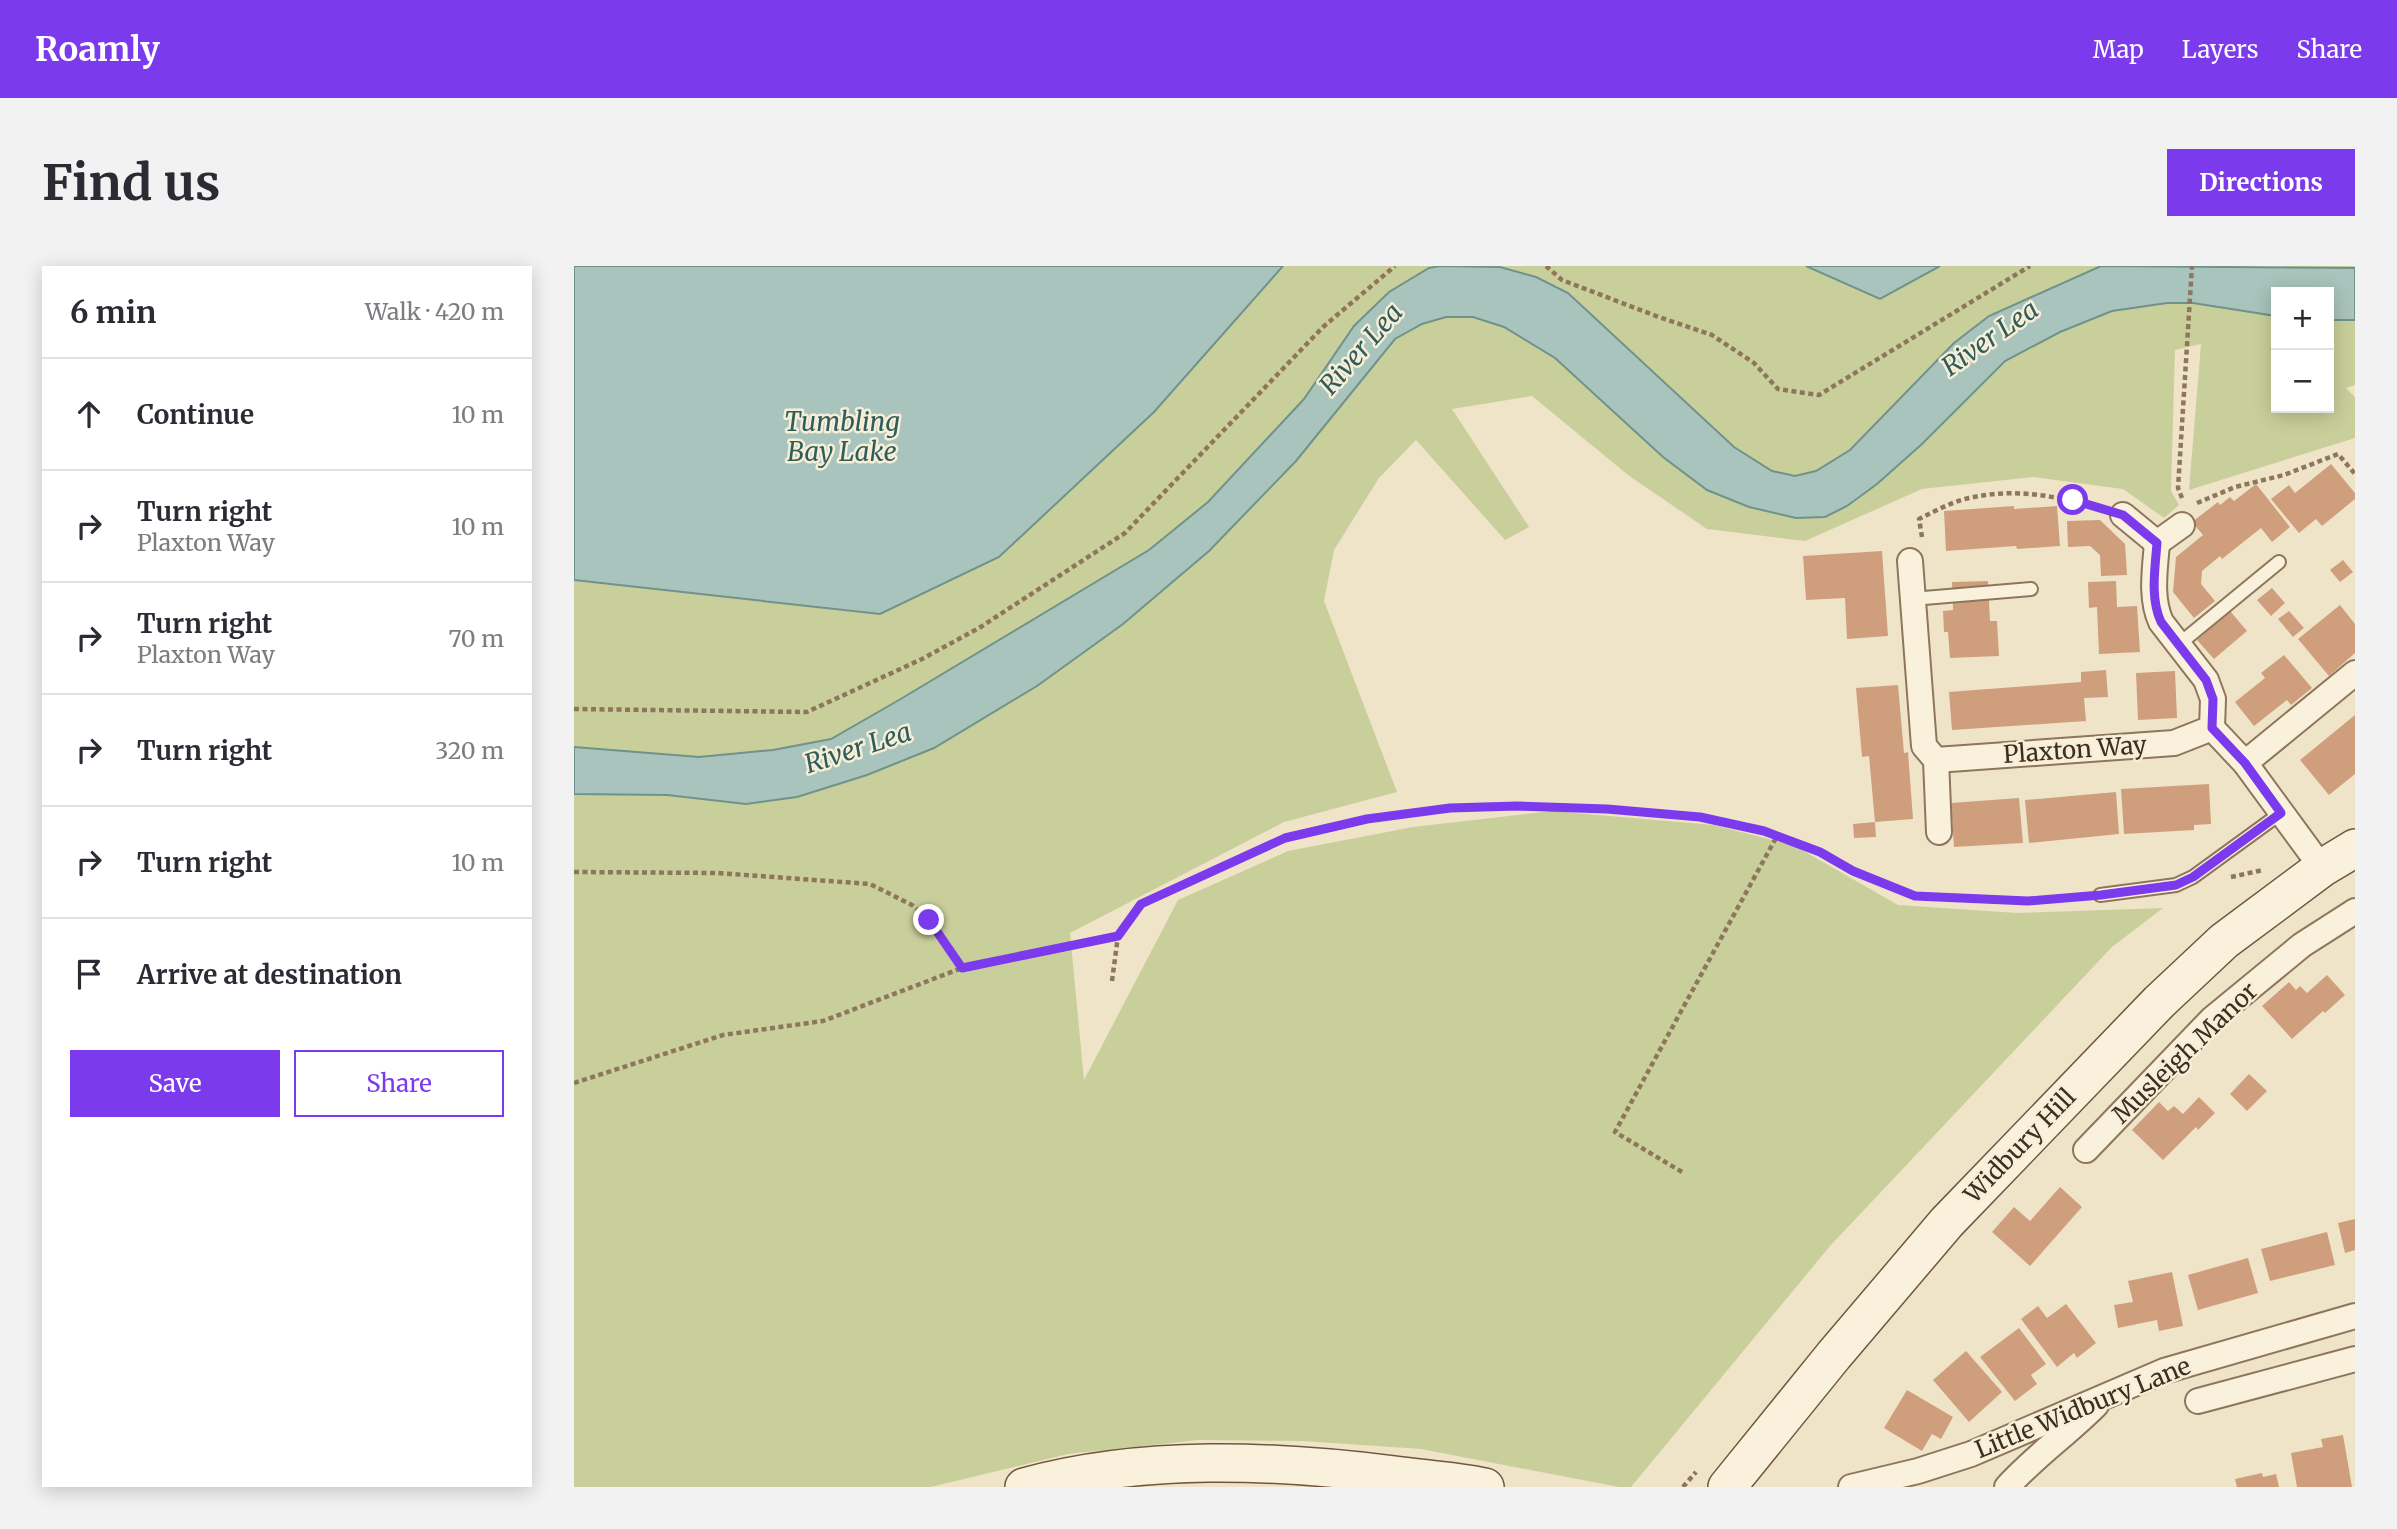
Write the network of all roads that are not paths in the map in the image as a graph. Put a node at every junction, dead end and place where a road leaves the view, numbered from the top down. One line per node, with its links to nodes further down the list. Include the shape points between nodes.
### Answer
1 (2123, 515): 3 (street)
2 (2182, 525): 3 (street)
3 (2157, 543): 8 (street, via 2154,602 2161,622)
4 (1910, 561): 7 (street)
5 (2278, 562): 8 (lane)
6 (2031, 589): 7 (lane)
7 (1912, 599): 11 (street, via 1924,746)
8 (2178, 645): 10 (street, via 2206,680 2213,699)
9 (2355, 673): 12 (street)
10 (2212, 728): 11 (street, Plaxton Way, via 2174,743); 12 (street)
11 (1936, 760): 14 (street)
12 (2245, 763): 13 (street)
13 (2281, 813): 16 (street); 17 (lane, via 2193,877 2166,887)
14 (1939, 832)
15 (2355, 848): 16 (main road, Widbury Hill)
16 (2322, 867): 26 (main road, Widbury Hill, via 2224,941 2159,1002 1947,1222)
17 (2101, 895)
18 (2355, 911): 19 (street, Musleigh Manor, via 2302,946 2212,1019)
19 (2086, 1150)
20 (2355, 1316): 22 (street, Little Widbury Lane, via 2164,1371)
21 (2355, 1359): 23 (street)
22 (2106, 1395): 27 (street, Little Widbury Lane, via 1971,1454); 28 (street)
23 (2198, 1401)
24 (1024, 1487): 25 (main road, via 1155,1464 1357,1470)
25 (1485, 1487)
26 (1727, 1487)
27 (1851, 1487)
28 (2007, 1487)

